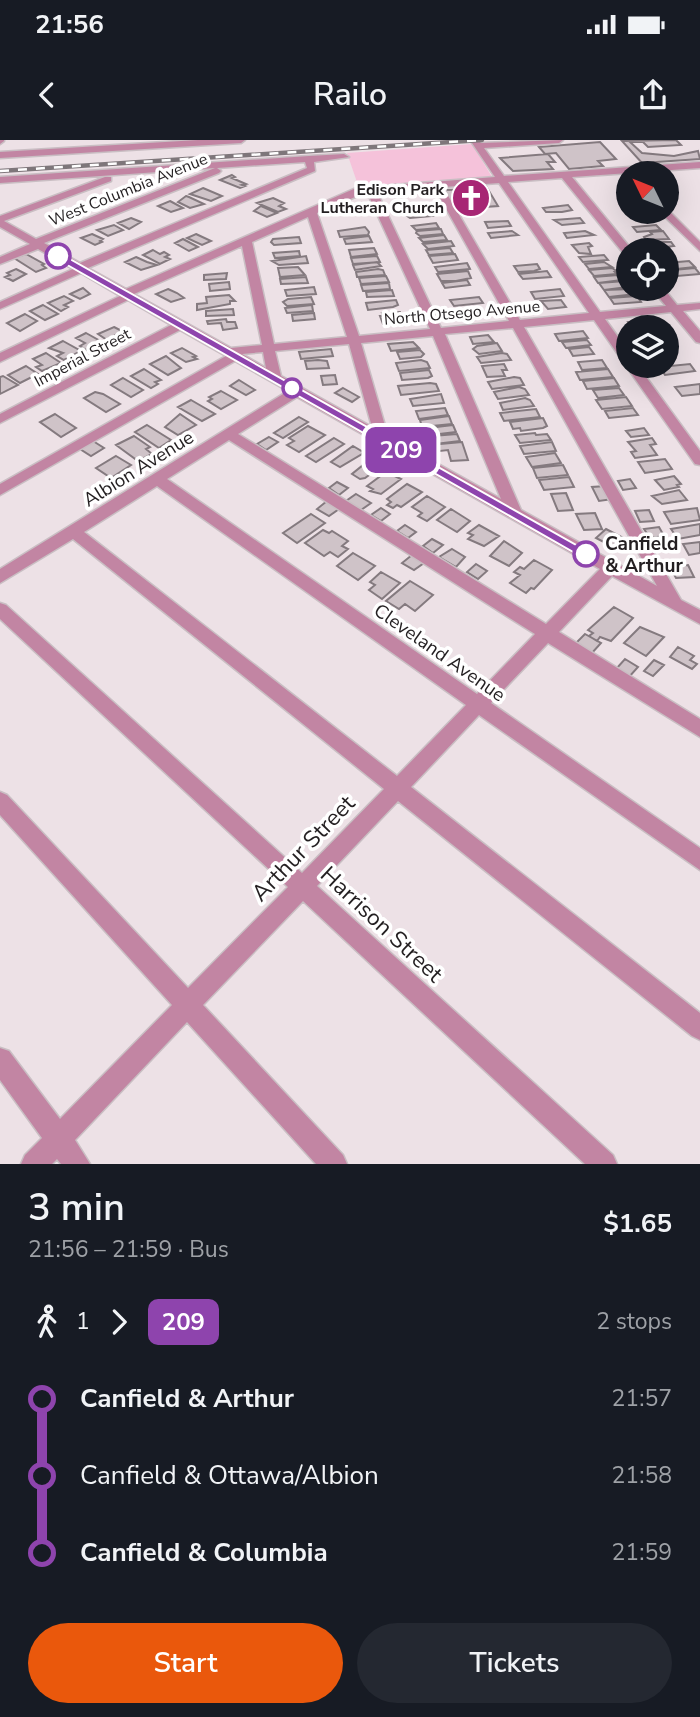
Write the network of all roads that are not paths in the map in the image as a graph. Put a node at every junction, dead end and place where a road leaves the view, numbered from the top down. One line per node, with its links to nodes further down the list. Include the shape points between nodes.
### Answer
1 (241, 140): 4 (street)
2 (559, 140): 3 (street)
3 (476, 143): 18 (street)
4 (108, 144): 5 (street)
5 (0, 155)
6 (344, 157): 7 (street)
7 (309, 159): 8 (street); 30 (street, via 312,169)
8 (232, 165): 12 (street); 27 (street, West Columbia Avenue)
9 (700, 165): 10 (street)
10 (688, 166): 11 (street); 15 (street)
11 (679, 167)
12 (111, 173): 16 (street); 21 (street, via 108,179)
13 (616, 173): 14 (street)
14 (565, 175): 18 (street); 25 (street)
15 (700, 177)
16 (24, 178): 17 (street); 21 (street, via 25,185)
17 (0, 180)
18 (500, 180): 19 (street); 36 (street)
19 (437, 184): 20 (street); 37 (street)
20 (370, 188): 22 (street); 39 (street)
21 (43, 195): 23 (street)
22 (311, 211): 26 (street); 40 (street)
23 (0, 221): 27 (street)
24 (677, 224): 28 (street)
25 (617, 238)
26 (246, 240): 31 (street); 43 (street)
27 (36, 244): 29 (street, West Columbia Avenue); 30 (street)
28 (700, 248)
29 (0, 261)
30 (80, 269): 31 (street); 33 (street)
31 (127, 295): 38 (street); 45 (street)
32 (668, 301): 35 (street)
33 (0, 306)
34 (700, 306): 35 (street, North Otsego Avenue)
35 (674, 308): 36 (street, North Otsego Avenue); 41 (street)
36 (597, 315): 37 (street, North Otsego Avenue); 42 (street)
37 (517, 323): 39 (street, North Otsego Avenue); 59 (street)
38 (180, 325): 44 (street); 49 (street, Imperial Street)
39 (437, 331): 40 (street, North Otsego Avenue); 55 (street)
40 (354, 339): 43 (street, North Otsego Avenue); 51 (street)
41 (700, 339)
42 (616, 343)
43 (268, 347): 44 (street, North Otsego Avenue); 47 (street)
44 (231, 354): 47 (street); 54 (street)
45 (0, 358)
46 (641, 378): 52 (street)
47 (275, 379): 48 (street)
48 (297, 391): 50 (street, Albion Avenue); 51 (street)
49 (0, 419)
50 (229, 433): 53 (street, Albion Avenue); 62 (street)
51 (382, 439): 55 (street)
52 (700, 461)
53 (157, 479): 56 (street, Albion Avenue); 63 (street, Cleveland Avenue)
54 (0, 490)
55 (515, 514): 57 (street)
56 (73, 531): 58 (street, Albion Avenue); 65 (street)
57 (610, 568): 59 (street); 62 (street, Arthur Street)
58 (0, 577)
59 (676, 605): 61 (street)
60 (0, 609): 68 (street, Harrison Street)
61 (700, 618)
62 (547, 633): 63 (street, Arthur Street); 64 (street)
63 (478, 704): 65 (street, Arthur Street); 67 (street, Cleveland Avenue)
64 (700, 729)
65 (397, 788): 68 (street, Arthur Street); 70 (street)
66 (0, 800): 69 (street)
67 (700, 859)
68 (302, 887): 69 (street, Arthur Street); 76 (street, Harrison Street)
69 (188, 1005): 72 (street, Arthur Street); 75 (street)
70 (700, 1028)
71 (0, 1060): 72 (street)
72 (58, 1139): 73 (street, Arthur Street); 74 (street)
73 (34, 1164)
74 (77, 1164)
75 (334, 1164)
76 (604, 1164)

